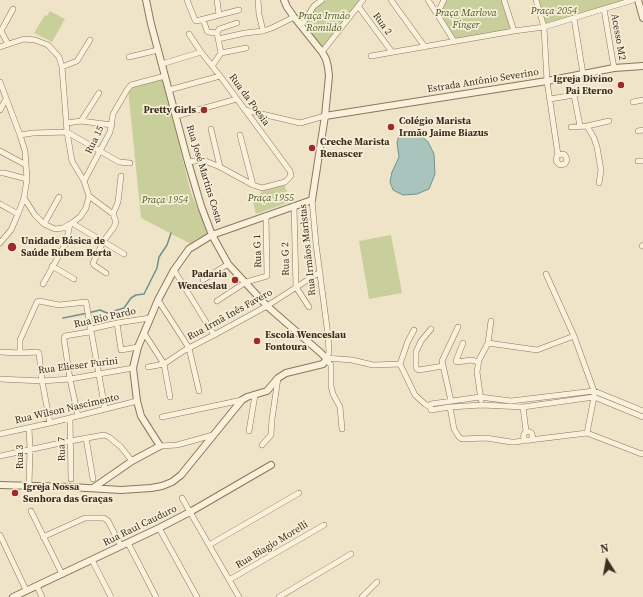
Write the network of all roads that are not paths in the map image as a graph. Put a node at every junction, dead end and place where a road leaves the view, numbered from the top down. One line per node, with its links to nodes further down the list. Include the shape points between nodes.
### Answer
1 (146, 0): 41 (street, Rua José Martins Costa)
2 (187, 0): 26 (street, via 195,20)
3 (217, 0): 22 (street)
4 (258, 0): 30 (street)
5 (284, 0): 23 (street)
6 (313, 0): 16 (street)
7 (322, 0): 16 (street)
8 (363, 0): 17 (street)
9 (392, 0): 39 (street)
10 (428, 0): 21 (street)
11 (444, 0): 21 (street)
12 (504, 0): 31 (street)
13 (536, 0): 29 (street)
14 (633, 0): 19 (street)
15 (638, 0): 25 (street)
16 (314, 6): 28 (street)
17 (358, 6): 43 (street); 44 (street, Rua 2)
18 (12, 9): 37 (street, via 1,31)
19 (604, 9): 24 (street); 52 (street, Acesso M2)
20 (239, 10): 22 (street)
21 (437, 14): 36 (street)
22 (219, 15): 26 (street)
23 (294, 17): 28 (street); 30 (street)
24 (574, 18): 29 (street); 53 (street)
25 (643, 18)
26 (203, 19): 32 (street, via 208,32)
27 (237, 23): 32 (street, via 220,28)
28 (302, 26): 43 (street)
29 (544, 27): 31 (street); 56 (street)
30 (263, 31): 34 (street)
31 (514, 31): 36 (street)
32 (217, 33): 34 (street)
33 (189, 34): 42 (street, Rua da Poesia)
34 (218, 39): 45 (street)
35 (90, 40): 51 (street, via 77,61)
36 (454, 41): 39 (street)
37 (8, 44): 38 (street); 51 (street, via 24,39 48,45 59,57)
38 (0, 47)
39 (425, 47): 44 (street)
40 (246, 48): 45 (street)
41 (158, 50): 47 (street); 48 (street, Rua José Martins Costa)
42 (201, 52): 48 (street); 49 (street, Rua da Poesia)
43 (322, 52): 68 (street, via 329,76)
44 (392, 52): 46 (street)
45 (221, 53): 49 (street)
46 (371, 56)
47 (129, 57)
48 (162, 64): 54 (street, Rua José Martins Costa)
49 (212, 66): 55 (street, Rua da Poesia)
50 (643, 66): 52 (street, Estrada Antônio Severino)
51 (62, 67): 71 (street)
52 (614, 68): 53 (street, Estrada Antônio Severino)
53 (583, 74): 56 (street, Estrada Antônio Severino)
54 (165, 76): 58 (street, Rua José Martins Costa); 72 (street, Rua 15, via 131,85 113,114)
55 (220, 76): 58 (street); 61 (street, Rua da Poesia)
56 (547, 81): 62 (street); 68 (street, Estrada Antônio Severino)
57 (0, 82): 60 (street)
58 (169, 90): 67 (street, Rua José Martins Costa)
59 (99, 93): 69 (street)
60 (6, 99): 65 (street); 79 (street)
61 (236, 99): 66 (street, Rua da Poesia); 67 (street)
62 (550, 99): 73 (street, via 574,95); 82 (street)
63 (643, 100): 64 (street)
64 (633, 102)
65 (0, 110)
66 (244, 110): 68 (street, Estrada Antônio Severino, via 300,123); 92 (street, Rua da Poesia, via 291,175 285,182 262,188)
67 (176, 116): 83 (street, Rua José Martins Costa)
68 (325, 116): 96 (street, Rua Irmãos Maristas)
69 (81, 121): 71 (street); 72 (street)
70 (609, 121): 74 (street)
71 (67, 123): 77 (street)
72 (112, 125): 80 (street, Rua 15)
73 (580, 126): 74 (street); 75 (street)
74 (588, 126): 91 (street, via 597,147 601,170)
75 (571, 127)
76 (211, 129): 86 (street)
77 (67, 132): 79 (street); 80 (street); 90 (street, via 72,161)
78 (240, 135): 92 (street)
79 (20, 136): 85 (street)
80 (100, 150): 84 (street, via 119,162); 90 (street, Rua 15)
81 (0, 151): 85 (street)
82 (558, 155)
83 (188, 162): 86 (street, via 203,160); 104 (street, Rua José Martins Costa)
84 (130, 163)
85 (26, 165): 89 (street)
86 (220, 167): 92 (street)
87 (0, 173): 89 (street)
88 (121, 176): 100 (street, via 118,202)
89 (27, 179): 95 (street)
90 (84, 181): 93 (street)
91 (600, 182)
92 (253, 185)
93 (89, 196): 100 (street); 103 (street, via 86,208)
94 (59, 197): 102 (street)
95 (24, 198): 99 (street); 102 (street)
96 (312, 200): 98 (street); 111 (street, Rua Irmãos Maristas)
97 (0, 204): 99 (street)
98 (294, 206): 101 (street); 118 (street, Rua G 2)
99 (18, 214): 106 (street, via 11,230)
100 (113, 214): 105 (street, via 116,222)
101 (266, 216): 104 (street); 116 (street, Rua G 1, via 267,276)
102 (44, 224): 103 (street, via 55,229)
103 (71, 224): 105 (street); 109 (street, via 66,243)
104 (212, 235): 108 (street, Rua José Martins Costa); 110 (street, via 189,249)
105 (103, 242): 107 (street); 112 (street, via 93,263)
106 (0, 244)
107 (124, 254)
108 (228, 264): 115 (street); 116 (street, Rua José Martins Costa)
109 (52, 266): 114 (street); 117 (street)
110 (174, 270): 119 (street); 131 (street)
111 (320, 272): 118 (street, Rua Irmã Inês Favero); 139 (street, Rua Irmãos Maristas, via 329,353)
112 (106, 273)
113 (546, 274): 132 (street)
114 (74, 278)
115 (203, 280)
116 (246, 282): 120 (street, Rua G 1); 121 (street, Rua José Martins Costa)
117 (43, 284)
118 (296, 287): 121 (street, Rua Irmã Inês Favero); 122 (street, Rua G 2)
119 (158, 300): 123 (street); 136 (street)
120 (217, 302)
121 (267, 306): 131 (street, Rua Irmã Inês Favero); 139 (street, Rua José Martins Costa)
122 (309, 307)
123 (150, 318): 125 (street, Rua Rio Pardo); 130 (street)
124 (491, 321): 134 (street)
125 (117, 323): 127 (street, Rua Rio Pardo); 135 (street, via 121,350)
126 (458, 327): 143 (street, via 442,361)
127 (91, 328): 138 (street, via 86,302 59,305 39,301 20,340); 146 (street); 147 (street, Rua Rio Pardo, via 89,332 64,338)
128 (431, 329): 143 (street, via 416,352 416,367 419,370)
129 (414, 330): 142 (street)
130 (144, 333): 135 (street); 141 (street)
131 (214, 336): 136 (street, Rua Irmã Inês Favero)
132 (574, 336): 134 (street, via 537,350); 151 (street)
133 (463, 342): 140 (street, via 456,361)
134 (488, 343): 140 (street)
135 (138, 347): 145 (street)
136 (189, 348): 141 (street, Rua Irmã Inês Favero); 152 (street)
137 (0, 352): 138 (street)
138 (20, 352): 150 (street, via 39,353)
139 (326, 359): 142 (street, via 352,360 373,365); 148 (street, via 323,364); 172 (street, via 331,365 331,386 340,407)
140 (479, 362): 156 (street, via 477,372)
141 (164, 364): 144 (street, Rua Irmã Inês Favero); 154 (street)
142 (400, 364): 162 (street, via 415,395)
143 (443, 366): 159 (street)
144 (148, 367)
145 (133, 368): 146 (street, Rua Elieser Furini); 158 (street)
146 (98, 373): 147 (street, Rua Elieser Furini); 164 (street)
147 (70, 378): 150 (street, Rua Elieser Furini); 166 (street)
148 (278, 378): 153 (street, via 267,391); 184 (street, via 271,435)
149 (0, 379): 150 (street, Rua Elieser Furini)
150 (42, 382): 170 (street)
151 (594, 390): 155 (street); 156 (street, via 511,401); 165 (street)
152 (199, 391)
153 (255, 395): 157 (street); 173 (street)
154 (170, 397)
155 (594, 397): 161 (street); 168 (street); 175 (street)
156 (480, 398): 159 (street); 160 (street)
157 (242, 400): 167 (street); 178 (street)
158 (137, 401): 164 (street, Rua Wilson Nascimento); 185 (street, via 140,416)
159 (451, 401): 162 (street, via 431,404)
160 (482, 405): 161 (street); 163 (street)
161 (523, 406): 174 (street)
162 (430, 407): 163 (street, via 431,410)
163 (450, 407): 183 (street, via 454,429 462,439 486,438)
164 (105, 409): 166 (street, Rua Wilson Nascimento)
165 (643, 411)
166 (78, 416): 169 (street, Rua Wilson Nascimento)
167 (162, 417)
168 (643, 417)
169 (70, 418): 170 (street, Rua Wilson Nascimento); 182 (street, Rua 7)
170 (50, 423): 171 (street, Rua Wilson Nascimento)
171 (29, 428): 176 (street, Rua Wilson Nascimento); 186 (street, Rua 3)
172 (342, 429)
173 (249, 431)
174 (525, 433): 177 (street, via 530,431); 181 (street, via 523,438); 183 (street)
175 (587, 433): 180 (street); 187 (street)
176 (0, 434)
177 (532, 434): 180 (street); 181 (street)
178 (213, 435): 185 (street, via 177,445); 195 (street, via 181,475 172,482 151,488)
179 (86, 438): 182 (street); 189 (street, via 104,435 109,437); 192 (street)
180 (541, 438): 181 (street)
181 (528, 440): 183 (street)
182 (70, 441): 186 (street); 191 (street, Rua 7)
183 (516, 442)
184 (262, 445)
185 (160, 446): 189 (street)
186 (30, 449): 188 (street); 194 (street, Rua 3)
187 (643, 454)
188 (0, 456)
189 (132, 461): 195 (street)
190 (271, 465): 199 (street, Rua Raul Cauduro)
191 (71, 479)
192 (92, 479)
193 (0, 485): 194 (street)
194 (29, 486): 195 (street)
195 (94, 488)
196 (299, 493): 205 (street)
197 (182, 498): 199 (street)
198 (31, 511): 203 (street)
199 (190, 512): 201 (street, Rua Raul Cauduro); 205 (street)
200 (324, 524): 210 (street, Rua Biagio Morelli)
201 (159, 528): 204 (street, Rua Raul Cauduro); 218 (street)
202 (0, 535): 213 (street)
203 (43, 537): 206 (street, via 85,518 104,518); 209 (street)
204 (128, 543): 206 (street, Rua Raul Cauduro); 217 (street)
205 (209, 545): 210 (street)
206 (120, 546): 208 (street, Rua Raul Cauduro)
207 (351, 554): 220 (street)
208 (92, 560): 209 (street, Rua Raul Cauduro); 216 (street)
209 (62, 574): 212 (street, Rua Raul Cauduro)
210 (229, 580): 219 (street)
211 (377, 582): 221 (street)
212 (37, 586): 213 (street, Rua Raul Cauduro); 215 (street)
213 (26, 590): 214 (street, Rua Raul Cauduro)
214 (13, 597)
215 (42, 597)
216 (111, 597)
217 (156, 597)
218 (197, 597)
219 (239, 597)
220 (279, 597)
221 (362, 597)

